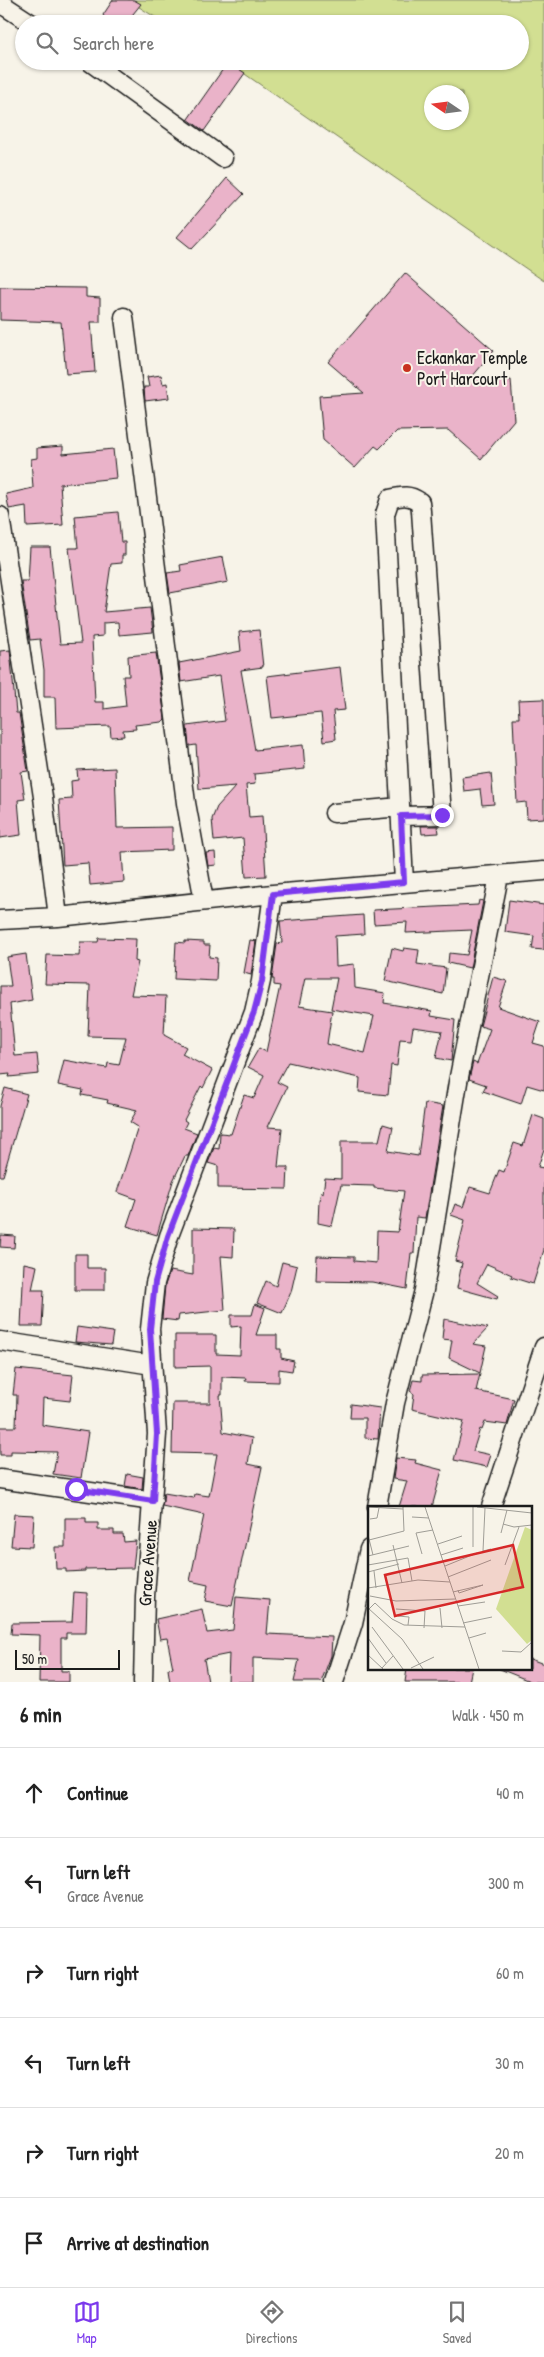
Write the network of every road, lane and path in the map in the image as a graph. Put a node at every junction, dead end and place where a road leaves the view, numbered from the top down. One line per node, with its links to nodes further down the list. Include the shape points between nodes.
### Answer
1 (0, 3): 2 (street)
2 (18, 15)
3 (101, 70): 4 (street)
4 (223, 158)
5 (124, 317): 13 (street, via 186,803)
6 (0, 516): 14 (street)
7 (401, 811): 7 (street, via 442,815 421,511 420,502 412,496 390,499 385,514); 8 (street); 11 (street)
8 (334, 813)
9 (544, 872): 10 (street)
10 (499, 876): 11 (street); 21 (street, via 458,1082 424,1290 395,1403)
11 (404, 882): 12 (street)
12 (273, 894): 13 (street); 18 (street, Grace Avenue, via 262,981 254,1012 168,1236 155,1282 150,1329)
13 (204, 901): 14 (street)
14 (58, 917): 15 (street)
15 (0, 920)
16 (0, 1341): 18 (street)
17 (544, 1347): 22 (street)
18 (152, 1365): 20 (street, Grace Avenue, via 157,1434)
19 (0, 1479): 20 (street)
20 (153, 1501): 24 (street, Grace Avenue, via 145,1596)
21 (377, 1506)
22 (491, 1506)
23 (368, 1554): 25 (street, via 353,1623)
24 (143, 1682)
25 (334, 1682)

